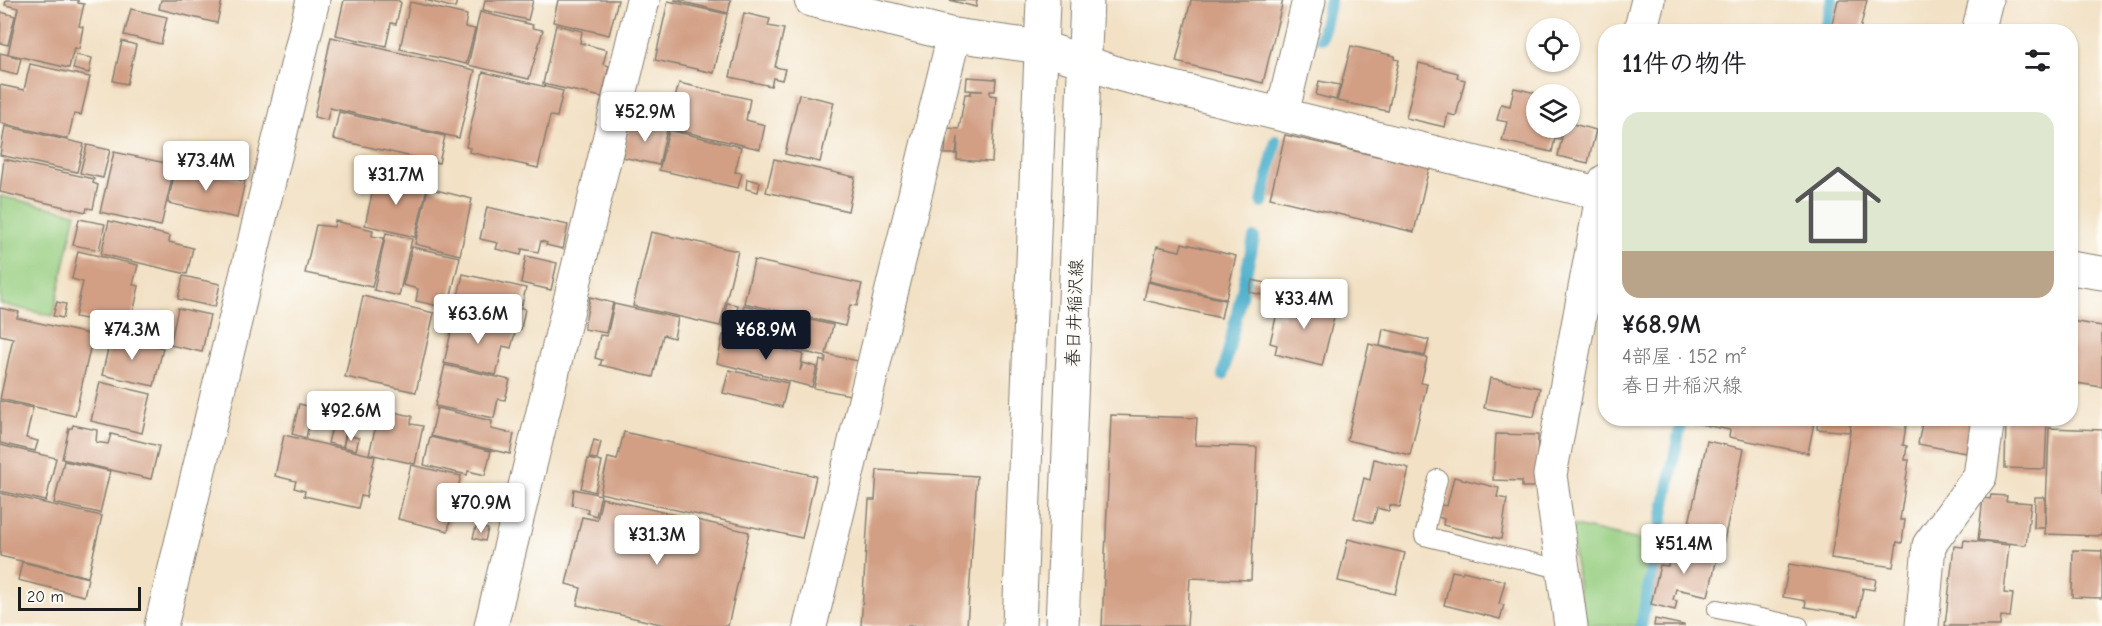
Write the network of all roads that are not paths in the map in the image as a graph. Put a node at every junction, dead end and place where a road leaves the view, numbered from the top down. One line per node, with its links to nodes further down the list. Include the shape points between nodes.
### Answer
1 (313, 0): 23 (street)
2 (643, 0): 24 (street)
3 (811, 0): 11 (street)
4 (1043, 0): 12 (street)
5 (1087, 0): 13 (street, 春日井稲沢線)
6 (1309, 0): 14 (street)
7 (1648, 0): 9 (street)
8 (1986, 0): 10 (street)
9 (1642, 24)
10 (1980, 24)
11 (954, 35): 12 (street); 25 (street)
12 (1041, 47): 13 (street); 26 (street)
13 (1085, 62): 14 (street, via 1122,75); 27 (street, 春日井稲沢線)
14 (1282, 114): 15 (street)
15 (1598, 189)
16 (1598, 222): 21 (street, via 1550,475)
17 (2078, 269): 18 (street)
18 (2102, 273)
19 (1987, 426): 30 (street, via 1980,476 1929,545)
20 (1438, 480): 21 (lane, via 1424,536)
21 (1564, 570): 28 (street)
22 (1717, 609): 29 (lane)
23 (161, 626)
24 (491, 626)
25 (810, 626)
26 (1019, 626)
27 (1062, 626)
28 (1571, 626)
29 (1799, 626)
30 (1922, 626)

